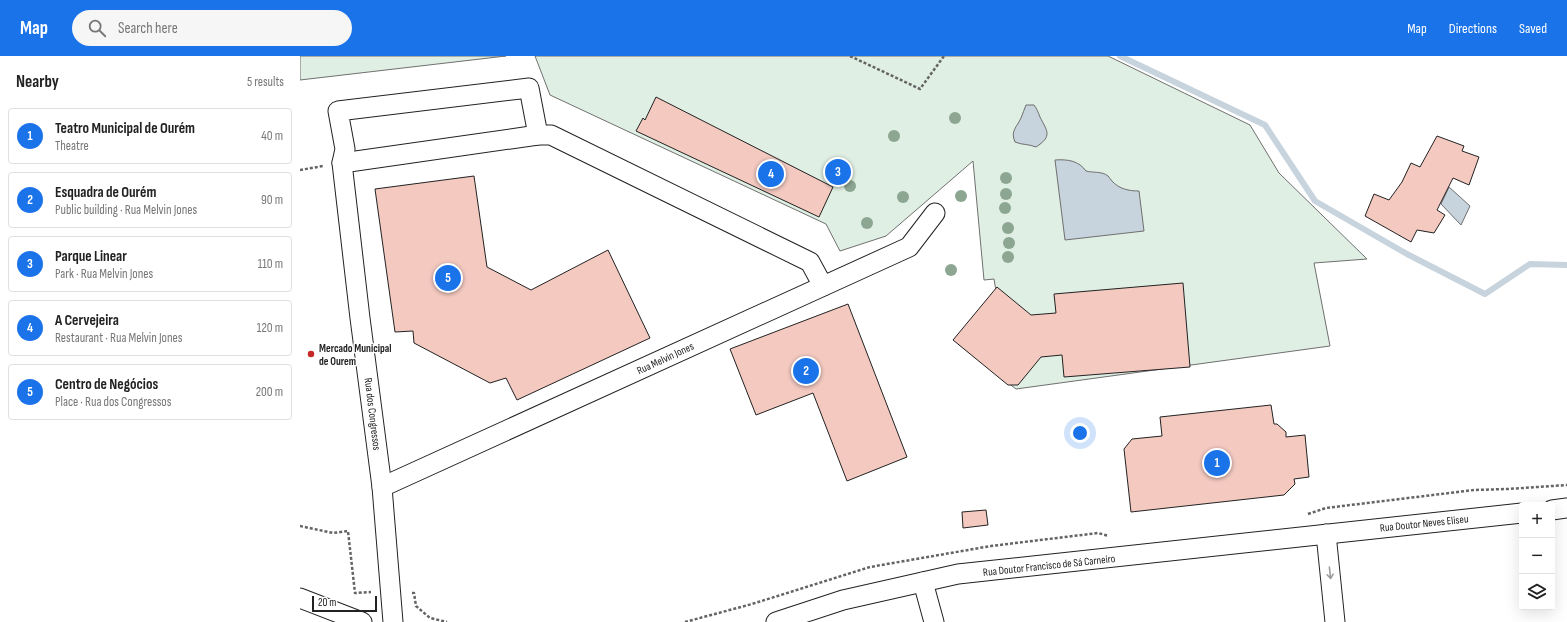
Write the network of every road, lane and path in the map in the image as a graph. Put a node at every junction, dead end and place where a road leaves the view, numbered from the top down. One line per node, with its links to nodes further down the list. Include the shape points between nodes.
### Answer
1 (850, 56): 2 (path, via 920,89)
2 (944, 56)
3 (538, 135): 4 (street); 4 (street, Rua dos Congressos, via 529,88 338,111 345,149); 6 (street, via 550,135 810,262)
4 (342, 163): 7 (street, Rua dos Congressos)
5 (935, 212): 6 (street, Rua Melvin Jones, via 909,247)
6 (823, 286): 7 (street, Rua Melvin Jones)
7 (382, 487): 15 (street, Rua dos Congressos)
8 (1567, 508): 9 (street)
9 (1555, 510)
10 (1519, 513): 11 (street, Rua Doutor Neves Eliseu)
11 (1326, 534): 12 (street, Rua Doutor Francisco de Sá Carneiro, via 958,574); 18 (street, one-way to 18)
12 (923, 582): 16 (street, Rua Doutor Francisco de Sá Carneiro, via 843,600); 17 (street)
13 (300, 598): 14 (street)
14 (362, 622)
15 (393, 622)
16 (776, 622)
17 (934, 622)
18 (1335, 622)

